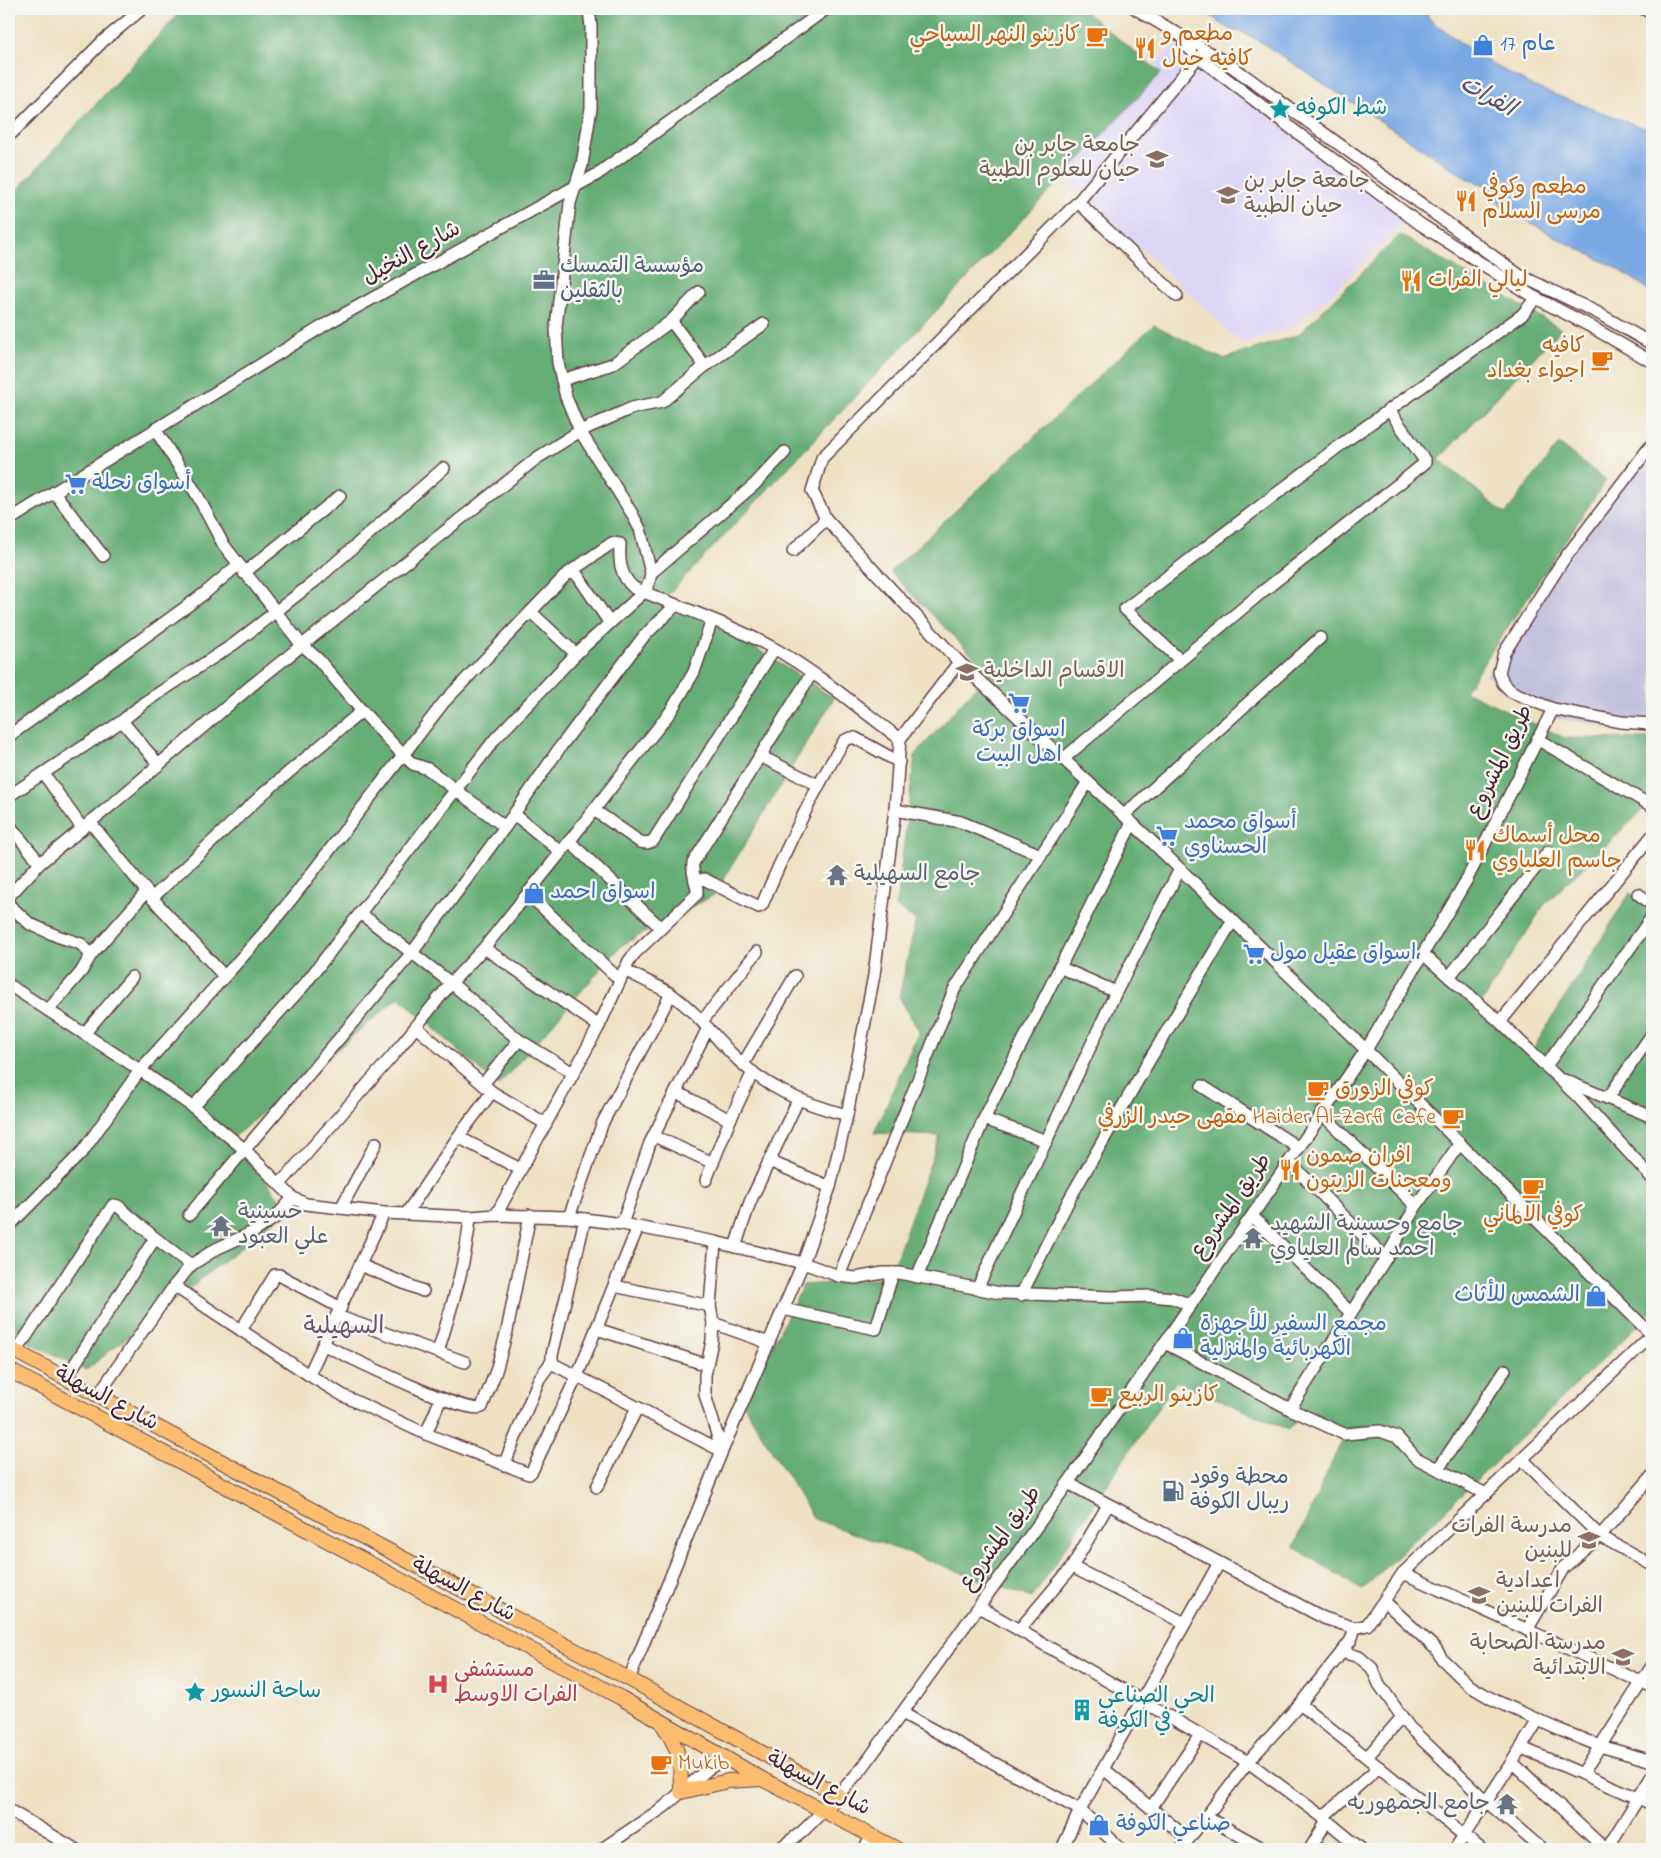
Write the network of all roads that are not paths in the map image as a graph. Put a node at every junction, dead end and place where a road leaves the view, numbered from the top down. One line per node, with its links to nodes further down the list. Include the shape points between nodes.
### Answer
1 (142, 9): 9 (street)
2 (589, 9): 10 (street, via 591,108 582,164)
3 (826, 9): 10 (street, شارع النخيل, via 596,175)
4 (1136, 9): 7 (street)
5 (1644, 9): 6 (street)
6 (1652, 12)
7 (1164, 25): 8 (street); 12 (street, via 1230,65)
8 (1198, 57): 11 (street); 12 (street, via 1420,224)
9 (9, 136)
10 (574, 187): 21 (street, via 556,326); 23 (street, شارع النخيل, via 328,323)
11 (1078, 202): 14 (street); 30 (street, via 822,458 812,491)
12 (1516, 280): 15 (street); 18 (street, via 1596,312)
13 (699, 292): 16 (street)
14 (1177, 296)
15 (1536, 298): 19 (street); 22 (street, via 1522,315)
16 (672, 321): 20 (street); 21 (street, via 613,364)
17 (764, 324): 20 (street)
18 (1652, 344)
19 (1652, 362)
20 (705, 366): 24 (street, via 662,402 632,408)
21 (562, 380): 24 (street)
22 (1389, 410): 47 (street, via 1425,463); 47 (street, via 1125,609)
23 (155, 429): 28 (street, شارع النخيل); 34 (street)
24 (580, 431): 35 (street, via 640,528); 44 (street, via 537,458)
25 (1652, 444): 50 (street, طريق المشروع, via 1562,562 1504,653 1498,672 1503,683 1512,692)
26 (785, 452): 35 (street, via 754,485)
27 (444, 468): 39 (street, via 315,581)
28 (54, 492): 31 (street, شارع النخيل); 33 (street)
29 (340, 496): 34 (street)
30 (826, 519): 32 (street); 48 (street)
31 (9, 520)
32 (792, 551)
33 (103, 556)
34 (241, 569): 39 (street); 54 (street)
35 (651, 573): 37 (street)
36 (568, 574): 37 (street, via 612,543 620,544 622,572 629,584); 40 (street); 42 (street, via 578,576)
37 (644, 592): 38 (street); 42 (street)
38 (676, 605): 41 (street); 70 (street, via 644,636)
39 (275, 611): 44 (street); 52 (street, via 234,644 145,702)
40 (531, 612): 46 (street); 57 (street, via 444,702)
41 (712, 620): 45 (street); 68 (street, via 694,672 671,710)
42 (609, 622): 46 (street)
43 (1320, 638): 71 (street)
44 (301, 644): 51 (street); 61 (street)
45 (774, 649): 49 (street); 68 (street, via 653,841 640,842)
46 (576, 654): 65 (street, via 495,739)
47 (1180, 660): 59 (street)
48 (959, 662): 55 (street); 59 (street)
49 (812, 673): 55 (street); 58 (street)
50 (1553, 708): 53 (street, via 1621,722); 56 (street, طريق المشروع)
51 (362, 711): 57 (street); 83 (street)
52 (122, 721): 61 (street); 62 (street)
53 (1652, 724)
54 (9, 736)
55 (900, 739): 60 (street)
56 (1537, 740): 67 (street); 96 (street, طريق المشروع, via 1466,881)
57 (403, 755): 65 (street); 100 (street, via 294,896)
58 (760, 756): 64 (street); 82 (street, via 693,863 691,871)
59 (1063, 759): 63 (street)
60 (898, 762): 64 (street, via 850,738 844,741); 69 (street)
61 (159, 765): 72 (street)
62 (44, 774): 66 (street); 72 (street)
63 (1088, 782): 71 (street); 79 (street)
64 (818, 785): 82 (street, via 762,905 756,907 704,880)
65 (455, 790): 74 (street); 89 (street)
66 (9, 796)
67 (1652, 806)
68 (594, 810): 76 (street)
69 (895, 810): 79 (street, via 961,822); 130 (street, via 874,975)
70 (514, 814): 74 (street); 77 (street)
71 (1128, 819): 81 (street); 98 (street)
72 (86, 825): 80 (street); 83 (street)
73 (9, 826): 80 (street)
74 (505, 827): 95 (street)
75 (1652, 836): 109 (street)
76 (570, 842): 77 (street); 92 (street)
77 (562, 852): 84 (street)
78 (1548, 852): 103 (street)
79 (1040, 855): 173 (street, via 954,990)
80 (40, 863): 86 (street)
81 (1180, 869): 91 (street); 106 (street)
82 (695, 881): 92 (street, via 697,894)
83 (149, 894): 97 (street); 100 (street)
84 (528, 894): 93 (street); 99 (street)
85 (1638, 894): 87 (street)
86 (9, 896)
87 (1652, 904)
88 (9, 905): 97 (street, via 30,924 81,944)
89 (360, 913): 95 (street); 128 (street, via 306,984)
90 (1652, 916): 118 (street)
91 (1233, 920): 116 (street); 179 (street, via 1070,1198)
92 (661, 928): 99 (street, via 634,953)
93 (484, 948): 104 (street); 111 (street)
94 (757, 952): 110 (street)
95 (411, 954): 104 (street); 141 (street)
96 (1423, 954): 103 (street); 116 (street, طريق المشروع)
97 (91, 955): 108 (street, via 81,972)
98 (1059, 967): 106 (street); 133 (street)
99 (622, 975): 107 (street); 111 (street)
100 (224, 976): 119 (street)
101 (795, 976): 117 (street)
102 (132, 977): 113 (street)
103 (1448, 977): 109 (street)
104 (451, 983): 112 (street); 115 (street)
105 (9, 985): 108 (street)
106 (1116, 992): 137 (street)
107 (671, 994): 110 (street); 160 (street, via 603,1122)
108 (48, 1010): 113 (street)
109 (1500, 1022): 118 (street)
110 (706, 1024): 117 (street); 125 (street)
111 (599, 1026): 121 (street)
112 (416, 1027): 124 (street); 148 (street)
113 (84, 1034): 119 (street)
114 (1652, 1034): 126 (street)
115 (519, 1040): 121 (street); 124 (street)
116 (1366, 1050): 129 (street, طريق المشروع); 139 (street)
117 (743, 1064): 120 (street)
118 (1546, 1066): 122 (street)
119 (140, 1070): 128 (street); 163 (street, via 83,1151)
120 (753, 1072): 127 (street); 132 (street)
121 (573, 1073): 134 (street)
122 (1559, 1078): 126 (street); 146 (street)
123 (1202, 1086): 140 (street)
124 (488, 1088): 134 (street); 136 (street)
125 (676, 1092): 132 (street); 135 (street)
126 (1608, 1098): 131 (street)
127 (798, 1100): 130 (street); 142 (street)
128 (194, 1107): 141 (street)
129 (1322, 1114): 140 (street, طريق المشروع); 151 (street)
130 (847, 1115): 149 (street)
131 (1652, 1117)
132 (730, 1120): 144 (street)
133 (984, 1120): 137 (street); 174 (street)
134 (546, 1124): 145 (street)
135 (654, 1136): 144 (street); 162 (street)
136 (458, 1137): 145 (street); 154 (street)
137 (1047, 1141): 177 (street)
138 (376, 1143): 152 (street)
139 (1460, 1143): 151 (street); 188 (street)
140 (1299, 1148): 143 (street, طريق المشروع)
141 (244, 1149): 148 (street); 155 (street)
142 (769, 1161): 149 (street); 167 (street, via 750,1202)
143 (1289, 1162): 158 (street, طريق المشروع); 168 (street)
144 (713, 1163): 147 (street)
145 (520, 1169): 156 (street)
146 (1652, 1178)
147 (706, 1180)
148 (280, 1184): 150 (street)
149 (830, 1187): 169 (street)
150 (293, 1198): 152 (street, via 306,1204); 170 (street, via 276,1217 255,1231)
151 (1416, 1206): 168 (street)
152 (341, 1208): 153 (street)
153 (384, 1213): 154 (street); 171 (street)
154 (406, 1214): 159 (street)
155 (189, 1215)
156 (496, 1215): 157 (street); 159 (street)
157 (530, 1216): 160 (street); 203 (street, via 507,1330 482,1407 473,1408)
158 (1252, 1216): 180 (street, طريق المشروع); 184 (street)
159 (470, 1217): 193 (street, via 464,1260)
160 (569, 1217): 161 (street)
161 (585, 1219): 162 (street); 195 (street)
162 (622, 1224): 164 (street)
163 (9, 1226)
164 (638, 1227): 166 (street); 176 (street)
165 (155, 1238): 170 (street); 192 (street, via 118,1206 112,1205); 201 (street)
166 (714, 1242): 167 (street); 181 (street)
167 (735, 1247): 169 (street)
168 (1386, 1258): 184 (street)
169 (803, 1263): 173 (street); 182 (street)
170 (191, 1265): 175 (street)
171 (360, 1266): 178 (street); 183 (street)
172 (893, 1273): 173 (street, via 855,1278); 174 (street); 182 (street, via 876,1329)
173 (838, 1276)
174 (917, 1277): 177 (street)
175 (174, 1286): 187 (street); 202 (street)
176 (614, 1286): 181 (street); 186 (street)
177 (977, 1289): 179 (street)
178 (423, 1291)
179 (1021, 1294): 180 (street, via 1152,1296 1172,1298)
180 (1190, 1305): 190 (street, طريق المشروع)
181 (710, 1306): 185 (street)
182 (783, 1309): 189 (street)
183 (339, 1312): 187 (street, via 275,1275); 191 (street); 193 (street)
184 (1350, 1312): 205 (street)
185 (713, 1324): 189 (street); 196 (street)
186 (597, 1329): 196 (street); 200 (street)
187 (240, 1330): 199 (street)
188 (1652, 1335): 208 (street)
189 (769, 1343): 207 (street)
190 (1165, 1343): 205 (street); 212 (street, طريق المشروع)
191 (324, 1345): 199 (street); 203 (street)
192 (13, 1350): 201 (main road, شارع السهلة)
193 (438, 1352): 194 (street)
194 (465, 1362)
195 (552, 1362): 200 (street); 209 (street, via 539,1379)
196 (707, 1365): 207 (street, via 705,1395)
197 (9, 1370): 217 (main road, شارع السهلة)
198 (1505, 1370): 210 (street)
199 (309, 1376): 206 (street)
200 (577, 1376): 204 (street); 209 (street, via 532,1471 524,1473)
201 (66, 1378): 202 (main road, شارع السهلة)
202 (98, 1396): 216 (main road, شارع السهلة)
203 (441, 1398): 206 (street)
204 (637, 1408): 207 (street); 213 (street)
205 (1290, 1409): 210 (street, via 1344,1434 1380,1431 1397,1437 1416,1458)
206 (426, 1434): 209 (street)
207 (722, 1452): 231 (street)
208 (1522, 1459): 214 (street); 218 (street)
209 (504, 1465)
210 (1438, 1469): 214 (street)
211 (1652, 1476): 218 (street)
212 (1068, 1483): 215 (street); 224 (street, طريق المشروع)
213 (597, 1487)
214 (1486, 1494): 222 (street)
215 (1108, 1505): 219 (street); 221 (street)
216 (307, 1508): 217 (main road); 231 (main road, شارع السهلة)
217 (297, 1526): 238 (main road, شارع السهلة, via 612,1693)
218 (1600, 1536): 220 (street); 228 (street, via 1564,1567)
219 (1219, 1563): 225 (street); 226 (street, via 1324,1618)
220 (1652, 1565)
221 (1072, 1567): 225 (street); 227 (street)
222 (1403, 1573): 223 (street); 228 (street)
223 (1384, 1601): 226 (street, via 1367,1624); 237 (street, via 1470,1686)
224 (979, 1607): 227 (street); 235 (street, طريق المشروع)
225 (1185, 1623): 233 (street)
226 (1355, 1628): 229 (street)
227 (1019, 1630): 233 (street)
228 (1527, 1630): 232 (street)
229 (1342, 1652): 234 (street); 236 (street, via 1359,1657 1372,1668 1379,1684)
230 (1652, 1666): 232 (street)
231 (629, 1679): 253 (main road, شارع السهلة)
232 (1647, 1685): 240 (street)
233 (1142, 1701): 239 (street); 248 (street)
234 (1300, 1704): 242 (street); 245 (street)
235 (902, 1712): 253 (street, طريق المشروع); 259 (street)
236 (1402, 1716): 242 (street); 255 (street, via 1409,1727)
237 (1538, 1720): 240 (street); 241 (street)
238 (662, 1723): 243 (main road, شارع السهلة); 252 (main road, via 675,1743 681,1765)
239 (1200, 1735): 245 (street); 257 (street)
240 (1600, 1746): 244 (street); 249 (street)
241 (1522, 1748): 246 (street); 249 (street)
242 (1367, 1757): 247 (street)
243 (725, 1758): 251 (main road, شارع السهلة); 252 (street)
244 (1652, 1761)
245 (1248, 1762): 261 (street); 262 (street)
246 (1513, 1763): 255 (street); 280 (street)
247 (1379, 1766): 262 (street); 263 (street)
248 (1104, 1768): 257 (street); 259 (street)
249 (1582, 1774): 254 (street)
250 (1652, 1776): 254 (street)
251 (762, 1779): 252 (main road, via 728,1781); 260 (main road, شارع السهلة)
252 (681, 1792): 267 (street)
253 (838, 1795): 260 (main road, طريق المشروع)
254 (1638, 1798): 256 (street); 280 (street)
255 (1486, 1801): 263 (street); 279 (street)
256 (1652, 1804)
257 (1151, 1808): 265 (street)
258 (9, 1810): 266 (street)
259 (1080, 1810): 271 (street); 272 (street)
260 (823, 1812): 264 (main road, شارع السهلة); 268 (street)
261 (1206, 1817): 265 (street); 274 (street)
262 (1325, 1819): 275 (street); 276 (street)
263 (1465, 1835): 277 (street); 278 (street)
264 (871, 1836): 269 (street); 270 (main road, شارع السهلة)
265 (1188, 1839): 273 (street)
266 (74, 1849)
267 (602, 1849)
268 (779, 1849)
269 (865, 1849)
270 (897, 1849)
271 (1062, 1849)
272 (1121, 1849)
273 (1181, 1849)
274 (1264, 1849)
275 (1310, 1849)
276 (1362, 1849)
277 (1455, 1849)
278 (1481, 1849)
279 (1542, 1849)
280 (1606, 1849)

